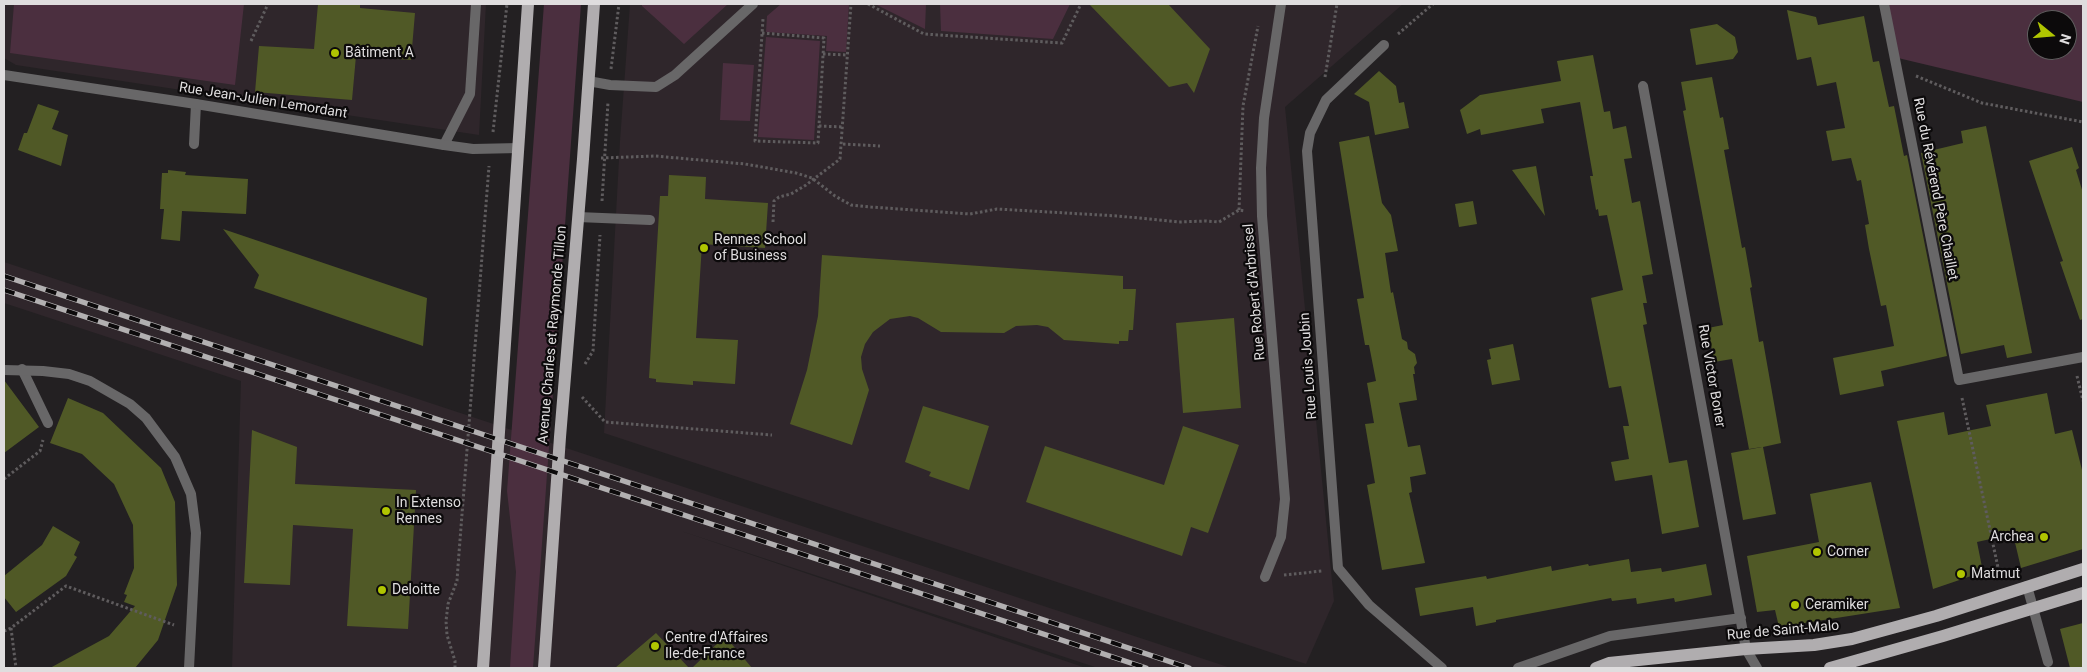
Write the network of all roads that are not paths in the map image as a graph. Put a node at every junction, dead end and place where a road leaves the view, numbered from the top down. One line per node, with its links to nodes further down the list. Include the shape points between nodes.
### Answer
1 (476, 4): 13 (street, via 470,94)
2 (528, 4): 14 (main road)
3 (594, 4): 9 (main road, Avenue Charles et Raymonde Tillon)
4 (753, 4): 9 (street, via 675,75 656,88)
5 (1282, 4): 22 (street, Rue Robert d'Arbrissel, via 1264,118 1261,168 1285,499 1280,537)
6 (1884, 4): 17 (street, Rue du Révérend Père Chaillet, via 1959,380)
7 (1384, 45): 32 (street, Rue Louis Joubin, via 1326,100 1316,116 1307,151 1338,568 1369,605)
8 (4, 75): 11 (street, Rue Jean-Julien Lemordant)
9 (588, 81): 15 (main road, Avenue Charles et Raymonde Tillon)
10 (1643, 86): 26 (street, Rue Victor Boner)
11 (196, 104): 12 (street); 13 (street, Rue Jean-Julien Lemordant)
12 (194, 144)
13 (444, 145): 14 (street, Rue Jean-Julien Lemordant)
14 (518, 148): 29 (main road)
15 (578, 217): 16 (street); 31 (main road, Avenue Charles et Raymonde Tillon)
16 (650, 220)
17 (2078, 358)
18 (22, 369): 19 (street); 20 (street); 30 (street, via 69,374 110,392 146,418 175,457 191,494 196,533)
19 (4, 370)
20 (48, 423)
21 (2083, 569): 23 (main road, Rue de Saint-Malo)
22 (1265, 577)
23 (2027, 586): 25 (street); 27 (main road, Rue de Saint-Malo, via 1852,639)
24 (2083, 593): 25 (main road)
25 (2033, 609): 28 (street); 36 (main road)
26 (1741, 618): 27 (street, Rue Victor Boner); 33 (street, Rue de Saint-Malo, via 1610,636)
27 (1746, 649): 34 (main road, Rue de Saint-Malo, via 1608,663); 35 (street, Rue Victor Boner)
28 (2048, 662)
29 (484, 665)
30 (190, 668)
31 (544, 668)
32 (1442, 668)
33 (1518, 668)
34 (1596, 668)
35 (1757, 668)
36 (1830, 668)

